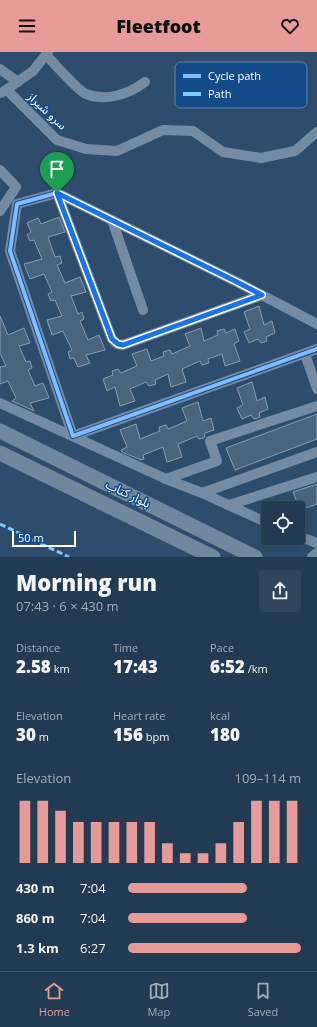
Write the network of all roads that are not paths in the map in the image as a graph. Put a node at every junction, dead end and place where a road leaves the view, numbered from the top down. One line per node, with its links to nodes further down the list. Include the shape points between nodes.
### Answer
1 (47, 54): 3 (street, via 33,71); 4 (street, via 85,94 104,97 119,95)
2 (0, 70): 3 (street)
3 (18, 82): 5 (street)
4 (145, 82)
5 (3, 91): 6 (street, سرو شیراز, via 58,140 86,149 117,151 163,130 193,131 223,152 261,158 295,151)
6 (317, 132)
7 (0, 170): 9 (street, via 16,186)
8 (57, 193): 10 (street); 11 (street, via 112,339 118,344 123,345); 20 (street, via 17,204 10,251)
9 (0, 211)
10 (112, 220): 11 (street); 12 (street)
11 (262, 295): 13 (street)
12 (143, 310)
13 (317, 324)
14 (317, 349): 15 (street)
15 (305, 354): 16 (street); 20 (street)
16 (317, 389)
17 (0, 403): 20 (street)
18 (317, 406): 24 (street, via 210,441 217,461)
19 (0, 431): 27 (main road, بلوار کتاب)
20 (73, 436): 24 (street)
21 (317, 452): 25 (street)
22 (0, 453): 29 (main road, بلوار کتاب)
23 (317, 477): 26 (street)
24 (166, 479): 25 (street)
25 (202, 493): 26 (street)
26 (229, 505): 28 (street)
27 (165, 512): 29 (main road); 34 (main road, بلوار کتاب)
28 (261, 521)
29 (155, 529): 33 (main road, بلوار کتاب)
30 (305, 539): 31 (street)
31 (317, 543)
32 (317, 553): 35 (street)
33 (213, 557)
34 (255, 557)
35 (312, 557)

